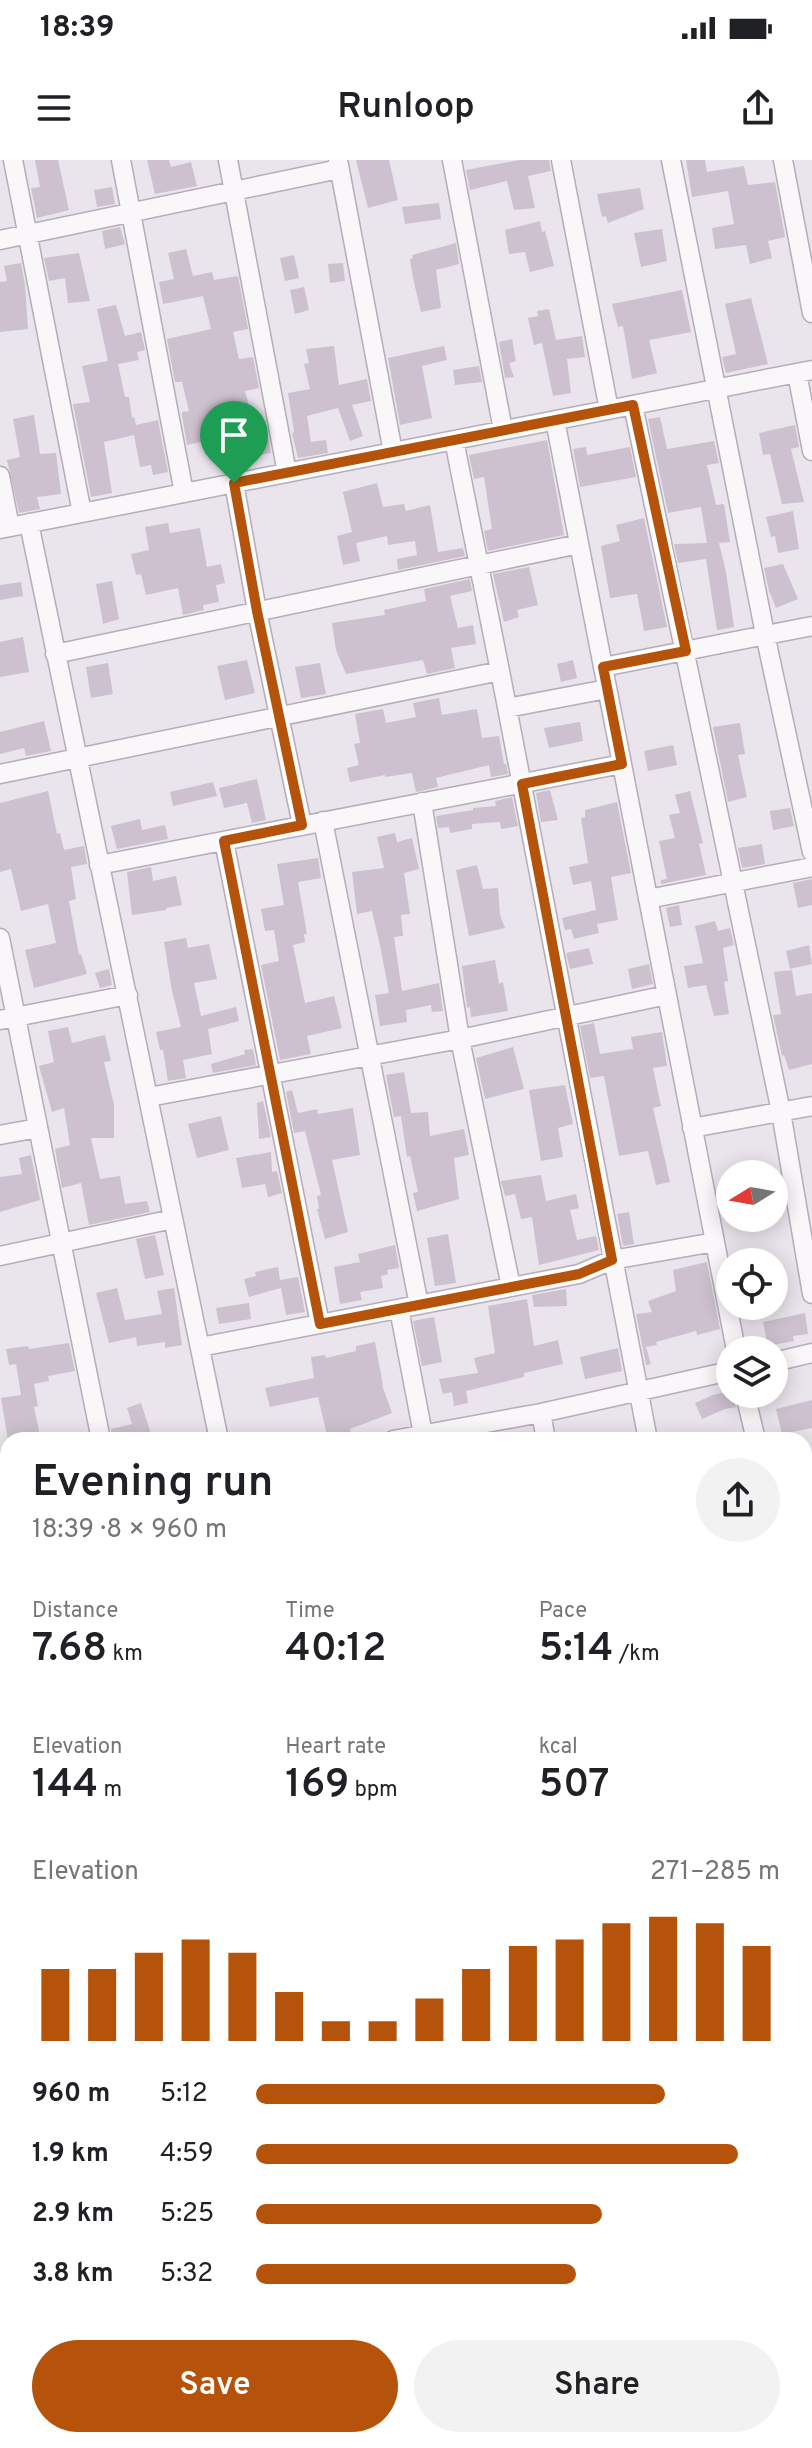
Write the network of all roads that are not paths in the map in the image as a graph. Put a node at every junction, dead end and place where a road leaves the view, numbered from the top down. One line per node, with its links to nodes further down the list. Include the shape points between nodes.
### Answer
1 (13, 160): 11 (street)
2 (121, 160): 10 (street)
3 (228, 160): 9 (street)
4 (452, 160): 19 (street)
5 (561, 160): 17 (street)
6 (671, 160): 15 (street)
7 (783, 160): 13 (street)
8 (339, 164): 9 (street); 22 (street)
9 (234, 191): 10 (street); 23 (street)
10 (130, 213): 11 (street); 26 (street)
11 (27, 234): 12 (street); 27 (street)
12 (0, 240)
13 (812, 313)
14 (805, 371): 15 (street); 21 (street)
15 (716, 389): 16 (street); 34 (street)
16 (633, 405): 17 (street); 35 (street)
17 (609, 410): 18 (street)
18 (555, 420): 19 (street); 30 (street)
19 (503, 430): 20 (street)
20 (454, 440): 22 (street); 31 (street)
21 (812, 451)
22 (393, 452): 23 (street)
23 (287, 473): 25 (street)
24 (0, 476): 29 (street)
25 (234, 483): 26 (street); 32 (street)
26 (184, 493): 27 (street)
27 (82, 513): 28 (street)
28 (29, 523): 29 (street); 36 (street)
29 (5, 528)
30 (579, 544): 31 (street); 37 (street)
31 (478, 564): 32 (street); 38 (street)
32 (257, 611): 36 (street); 41 (street)
33 (812, 626): 34 (street)
34 (765, 634): 35 (street); 50 (street)
35 (686, 651): 37 (street); 53 (street)
36 (55, 654): 42 (street)
37 (603, 667): 39 (street)
38 (500, 671): 40 (street); 41 (street)
39 (607, 689): 40 (street); 43 (street)
40 (507, 708): 45 (street)
41 (280, 716): 42 (street); 48 (street)
42 (77, 758): 44 (street); 51 (street)
43 (622, 764): 45 (street); 54 (street)
44 (0, 774)
45 (522, 784): 46 (street); 58 (street)
46 (422, 802): 47 (street); 60 (street)
47 (323, 821): 48 (street); 61 (street)
48 (302, 825): 49 (street)
49 (224, 841): 51 (street); 62 (street)
50 (812, 852)
51 (99, 865): 56 (street)
52 (812, 867): 53 (street)
53 (735, 882): 54 (street); 65 (street)
54 (648, 899): 57 (street)
55 (0, 938): 59 (street)
56 (128, 995): 59 (street); 63 (street)
57 (667, 995): 58 (street); 67 (street)
58 (566, 1015): 60 (street); 73 (street)
59 (8, 1019): 66 (street)
60 (460, 1039): 61 (street); 74 (street)
61 (369, 1054): 62 (street); 76 (street)
62 (271, 1075): 63 (street); 78 (street)
63 (149, 1097): 69 (street)
64 (812, 1106): 65 (street)
65 (781, 1112): 67 (street); 75 (street)
66 (38, 1128): 68 (street); 70 (street)
67 (692, 1128): 71 (street)
68 (0, 1135)
69 (173, 1219): 70 (street); 80 (street)
70 (60, 1242): 72 (street); 87 (street)
71 (715, 1242): 73 (street); 79 (street)
72 (0, 1256)
73 (612, 1260): 74 (street, via 579,1274); 84 (street)
74 (511, 1287): 76 (street)
75 (812, 1294)
76 (419, 1305): 77 (street)
77 (399, 1309): 78 (street); 89 (street)
78 (320, 1324): 80 (street)
79 (733, 1336)
80 (200, 1347): 88 (street)
81 (812, 1353): 82 (street)
82 (788, 1359)
83 (716, 1374): 84 (street)
84 (638, 1393): 86 (street); 92 (street)
85 (748, 1408): 93 (street)
86 (541, 1413): 90 (street); 91 (street)
87 (99, 1432)
88 (217, 1432)
89 (432, 1432)
90 (448, 1432)
91 (545, 1432)
92 (646, 1432)
93 (754, 1432)

